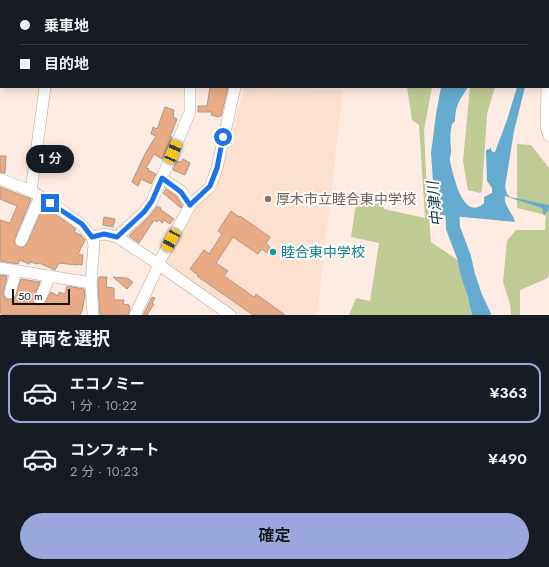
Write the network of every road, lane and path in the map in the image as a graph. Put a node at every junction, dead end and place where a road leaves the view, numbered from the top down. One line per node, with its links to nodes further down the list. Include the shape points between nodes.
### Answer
1 (45, 88): 8 (street)
2 (190, 88): 6 (street, via 190,112)
3 (235, 88): 9 (street, via 217,168 210,186)
4 (547, 88): 5 (street, via 546,127)
5 (549, 136)
6 (162, 178): 9 (street, via 181,192); 11 (street, via 144,212)
7 (0, 179): 8 (street)
8 (35, 194): 10 (street, via 82,224); 12 (street)
9 (190, 205): 13 (street)
10 (92, 237): 11 (street, via 104,234); 17 (street, via 94,244)
11 (117, 237): 13 (street)
12 (21, 241)
13 (158, 264): 21 (street); 22 (street)
14 (0, 268): 15 (street)
15 (16, 271): 16 (street); 18 (street)
16 (50, 276): 17 (street); 19 (street)
17 (91, 283): 20 (street)
18 (10, 293)
19 (40, 299)
20 (93, 315)
21 (135, 315)
22 (230, 315)

